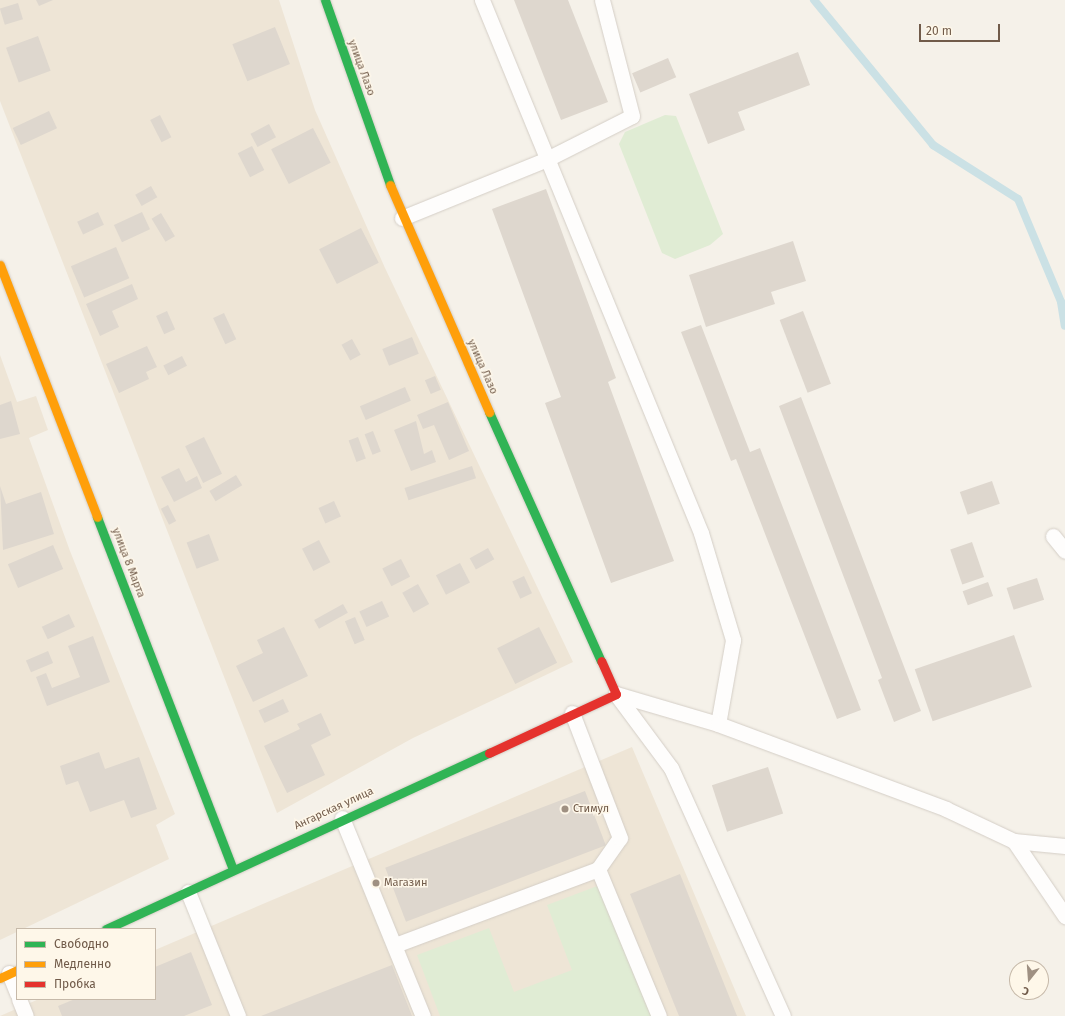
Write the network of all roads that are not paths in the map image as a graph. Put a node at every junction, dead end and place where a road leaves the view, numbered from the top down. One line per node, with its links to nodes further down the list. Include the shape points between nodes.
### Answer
1 (324, 0): 5 (street, улица Лазо)
2 (482, 0): 4 (lane)
3 (602, 0): 4 (lane, via 632,116)
4 (547, 159): 5 (lane); 11 (lane, via 701,533 733,640)
5 (402, 218): 9 (street, улица Лазо)
6 (0, 265): 15 (street, улица 8 Марта)
7 (1053, 536): 8 (lane)
8 (1065, 551)
9 (616, 694): 10 (street); 11 (lane); 28 (lane, via 671,768)
10 (572, 712): 12 (street, Ангарская улица); 16 (lane, via 620,838)
11 (718, 724): 13 (lane, via 946,809)
12 (342, 818): 15 (street, Ангарская улица); 20 (lane)
13 (1014, 841): 14 (lane); 18 (lane)
14 (1065, 846)
15 (233, 869): 17 (street, Ангарская улица)
16 (598, 869): 20 (lane); 27 (lane)
17 (188, 892): 19 (street, Ангарская улица); 24 (lane)
18 (1065, 916)
19 (108, 928)
20 (395, 945): 26 (lane)
21 (9, 973): 22 (lane)
22 (16, 990)
23 (19, 1000): 25 (lane)
24 (235, 1015)
25 (26, 1016)
26 (423, 1016)
27 (659, 1016)
28 (783, 1016)

